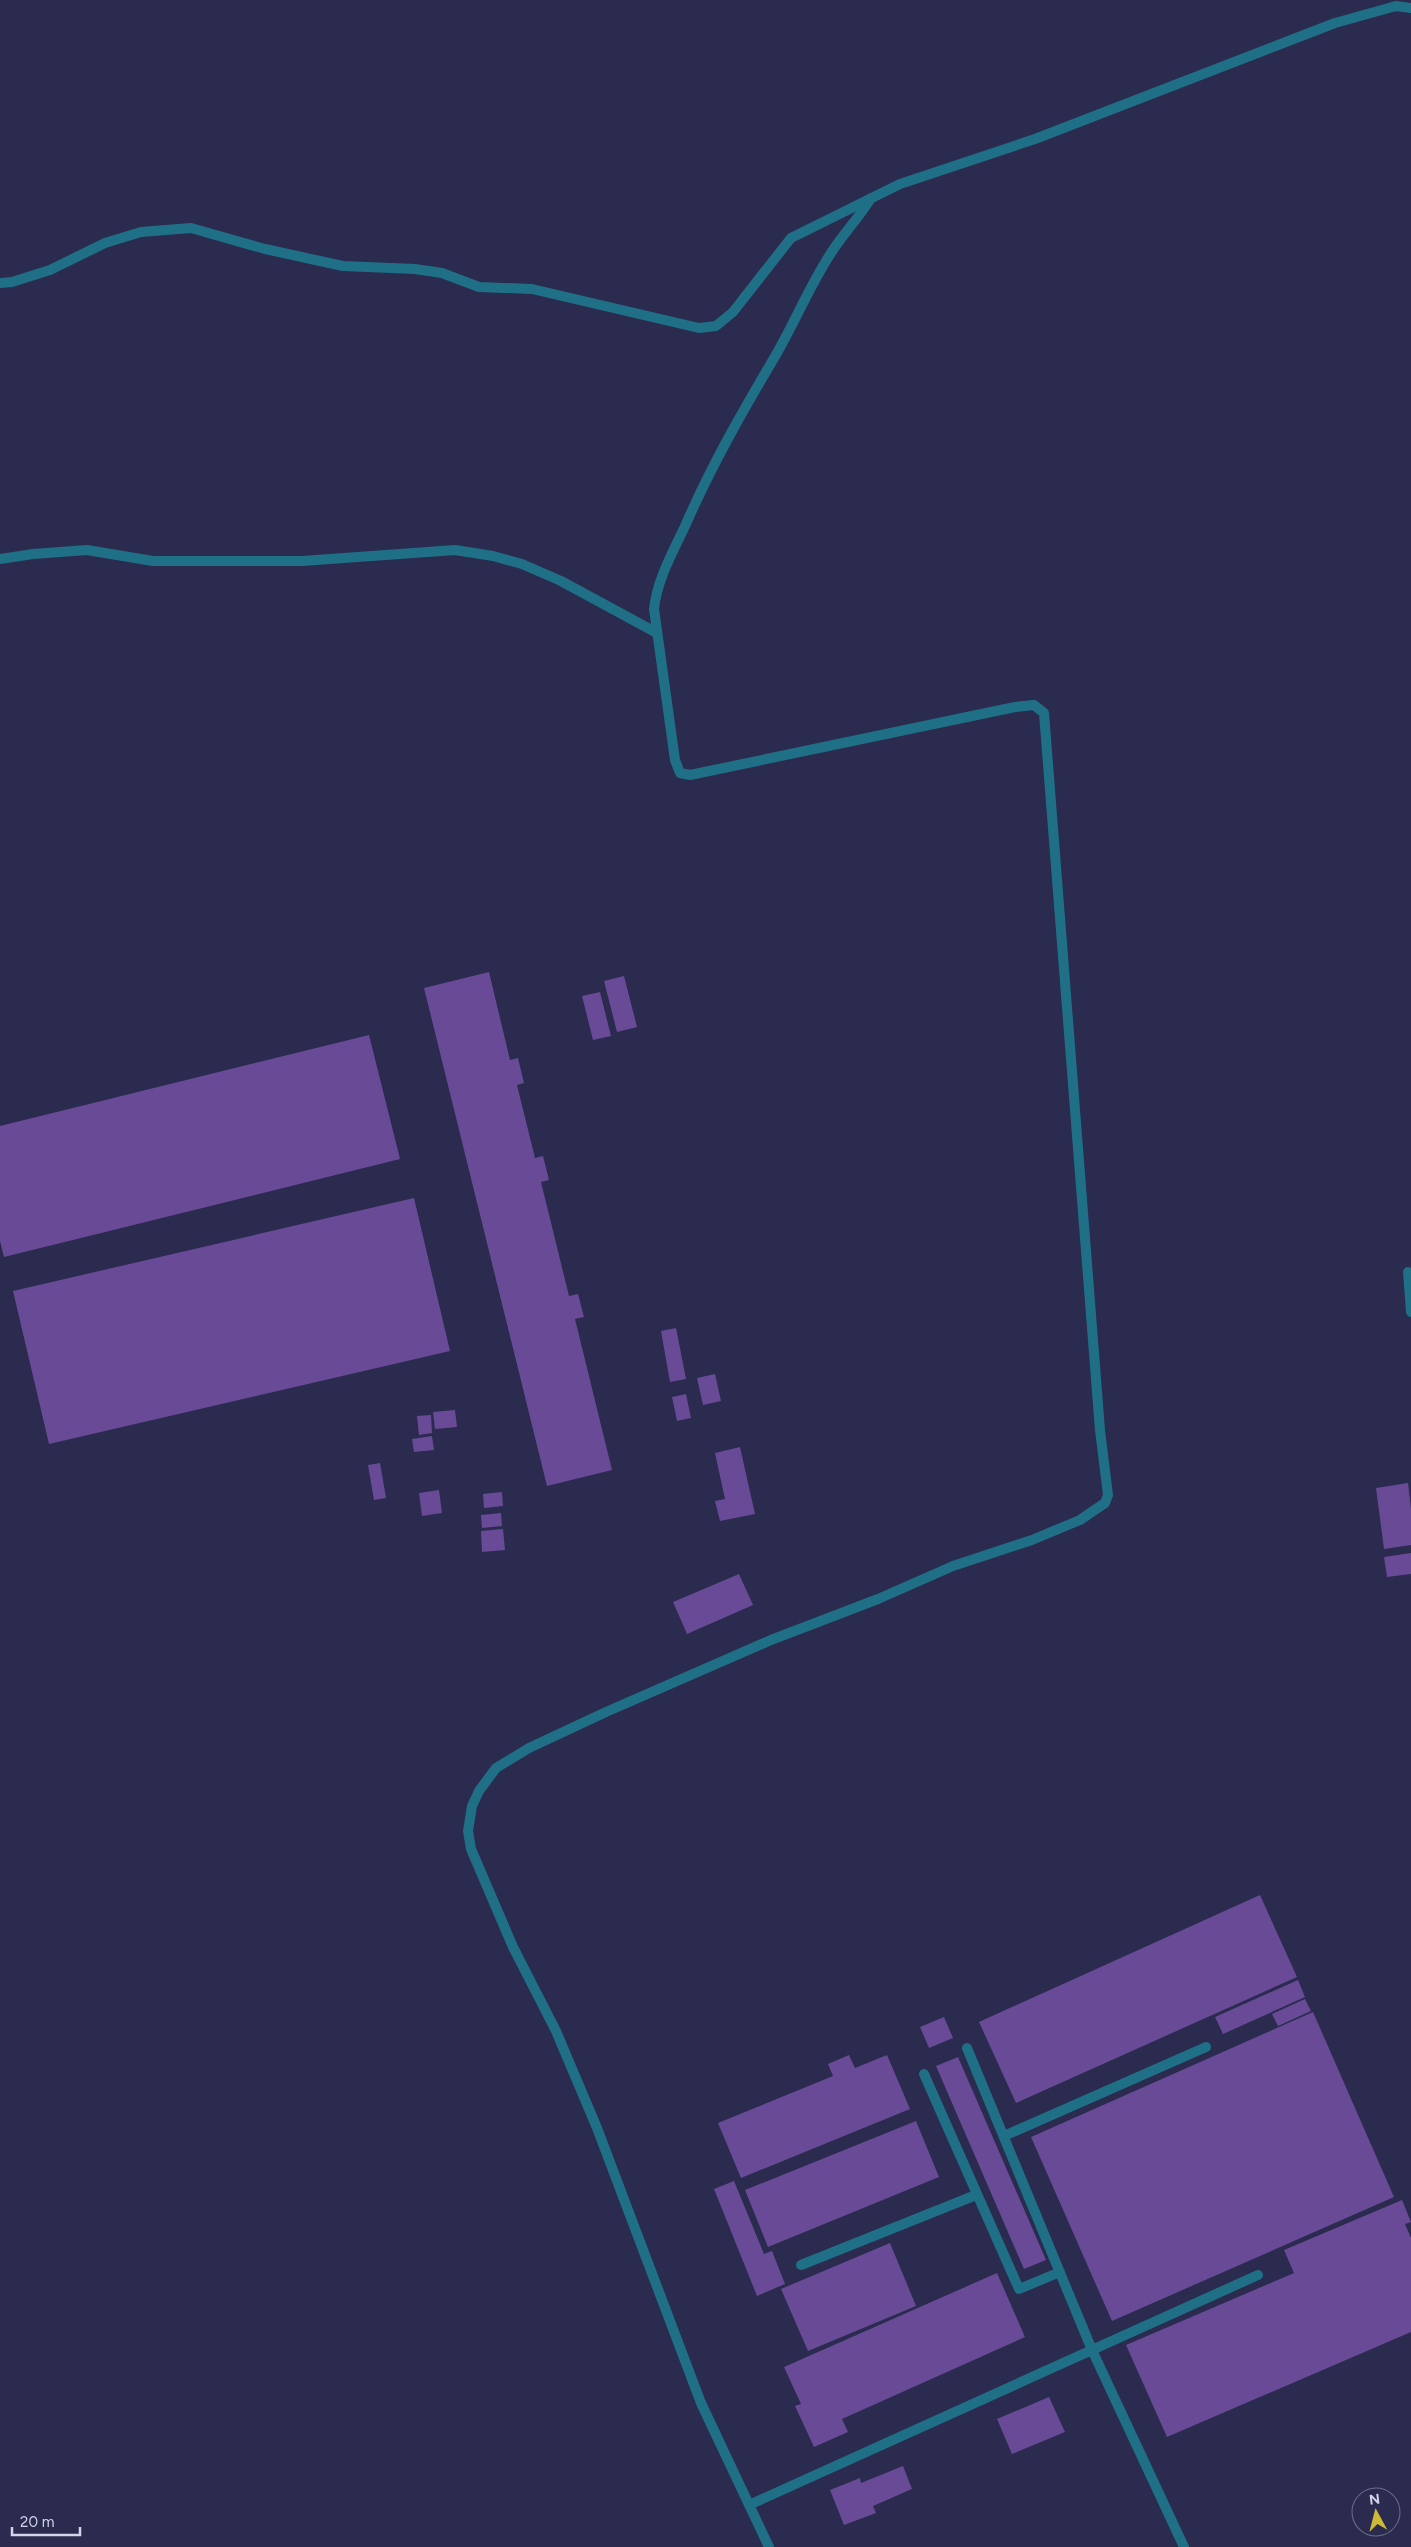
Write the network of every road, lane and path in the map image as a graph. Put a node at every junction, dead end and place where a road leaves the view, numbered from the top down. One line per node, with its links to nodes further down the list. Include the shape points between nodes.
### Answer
1 (1393, 3): 2 (street); 3 (street, via 1035,139 924,174)
2 (1411, 8)
3 (871, 198): 4 (street, via 791,238 733,312 723,322 707,328 532,288 479,287 429,271 343,266 190,228 141,232 105,244 50,270); 6 (street, via 821,269 778,352 733,425 660,585 654,609)
4 (0, 283)
5 (0, 559): 6 (street, via 87,550 153,561 302,561 455,550 522,564)
6 (657, 633): 18 (street, via 675,760 677,768 686,775 1015,707 1034,705 1044,713 1100,1430 1108,1495 1105,1504 1080,1520 953,1566 771,1640 529,1748 496,1768 472,1806 468,1831 471,1849 513,1947 579,2084 701,2403)
7 (1408, 1272): 8 (street)
8 (1411, 1312)
9 (1206, 2047): 12 (street)
10 (968, 2048): 12 (street)
11 (924, 2074): 13 (street)
12 (1004, 2136): 15 (street)
13 (976, 2195): 14 (street); 15 (street, via 1020,2289)
14 (801, 2265)
15 (1060, 2272): 17 (street)
16 (1258, 2275): 17 (street)
17 (1092, 2350): 18 (street); 20 (street)
18 (749, 2505): 19 (street)
19 (769, 2547)
20 (1184, 2547)

